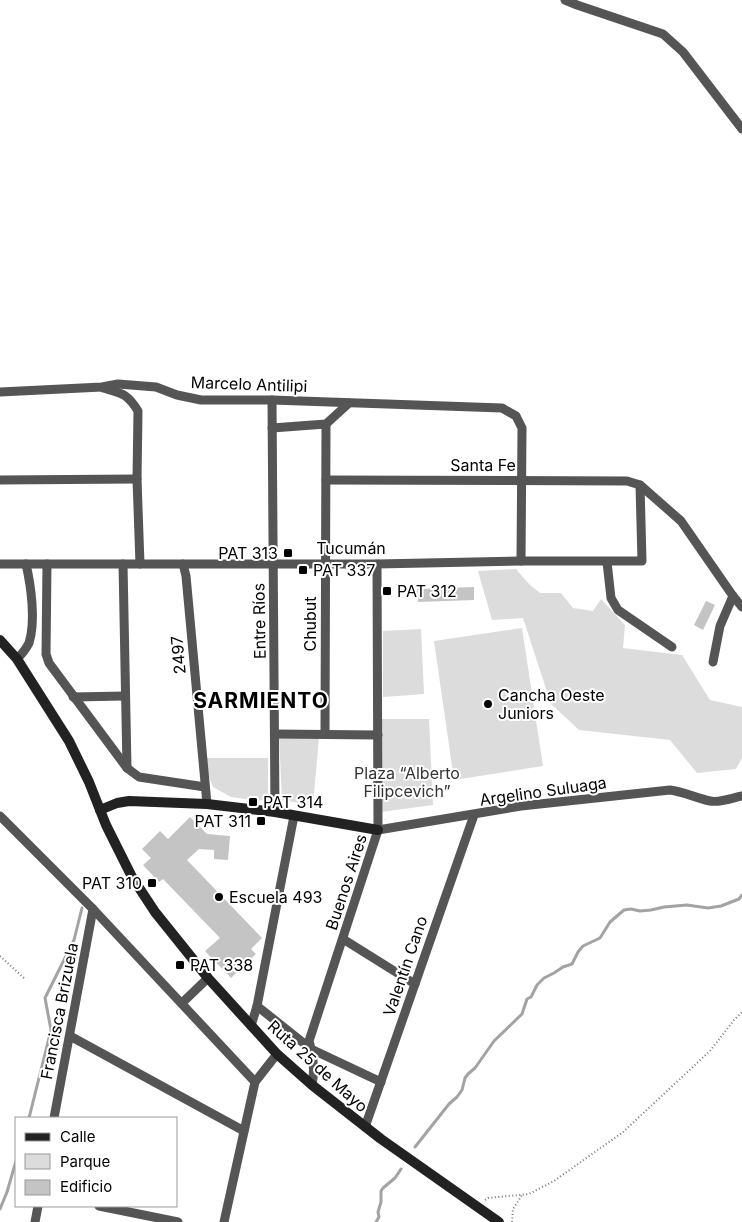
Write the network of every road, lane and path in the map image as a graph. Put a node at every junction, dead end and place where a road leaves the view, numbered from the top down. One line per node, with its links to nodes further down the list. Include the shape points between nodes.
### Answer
1 (565, 0): 2 (street, via 663,34 683,52)
2 (742, 129)
3 (102, 387): 4 (street, Marcelo Antilipi); 5 (street, Marcelo Antilipi, via 134,384 201,400); 9 (street, via 123,393 138,410)
4 (0, 392)
5 (272, 400): 6 (street, Marcelo Antilipi); 8 (street, Entre Ríos)
6 (349, 403): 7 (street); 12 (street, Marcelo Antilipi, via 502,408 516,416 522,428)
7 (326, 424): 8 (street); 11 (street, Chubut)
8 (272, 428): 22 (street, Entre Ríos)
9 (137, 479): 10 (street); 20 (street)
10 (0, 480)
11 (326, 480): 12 (street, Santa Fe); 23 (street, Chubut)
12 (522, 480): 13 (street, Santa Fe, via 627,481); 14 (street)
13 (640, 485): 15 (street, Tucumán, via 642,561); 25 (street, via 681,521)
14 (521, 561): 15 (street, Tucumán); 24 (street, Tucumán)
15 (607, 562): 28 (street, via 610,598 618,610)
16 (0, 564): 17 (street, Tucumán)
17 (26, 564): 18 (street, Tucumán); 29 (street, via 32,594 32,628 26,649)
18 (47, 564): 19 (street, Tucumán); 32 (street, via 46,654)
19 (123, 564): 20 (street, Tucumán); 31 (street)
20 (140, 564): 21 (street, Tucumán)
21 (183, 564): 22 (street, Tucumán); 37 (street, 2497)
22 (274, 564): 23 (street, Tucumán); 33 (street, Entre Ríos)
23 (326, 564): 24 (street, Tucumán); 34 (street, Chubut)
24 (377, 564): 35 (street, Buenos Aires)
25 (733, 596): 26 (street); 30 (street, via 720,626)
26 (742, 606)
27 (0, 640): 29 (main road, Ruta 25 de Mayo)
28 (672, 647)
29 (17, 659): 40 (main road, Ruta 25 de Mayo, via 69,741)
30 (713, 662)
31 (125, 696): 32 (street); 36 (street)
32 (73, 697): 36 (street)
33 (275, 734): 34 (street); 41 (street, Entre Ríos)
34 (325, 734): 35 (street)
35 (378, 735): 45 (street, Buenos Aires)
36 (127, 768): 37 (street, via 139,777)
37 (205, 787): 39 (street, 2497)
38 (742, 796): 42 (street, Argelino Suluaga, via 710,801 670,790 521,806)
39 (207, 804): 40 (main road, Argelino Suluaga, via 129,801); 41 (main road, Argelino Suluaga)
40 (100, 810): 50 (main road, Ruta 25 de Mayo, via 137,884 155,912)
41 (275, 812): 44 (main road, Argelino Suluaga)
42 (474, 815): 45 (street, Argelino Suluaga); 51 (street, Valentín Cano)
43 (0, 816): 46 (street)
44 (294, 816): 45 (main road, Argelino Suluaga); 53 (street)
45 (378, 830): 47 (street, Buenos Aires)
46 (93, 909): 52 (street); 56 (street, Francisca Brizuela)
47 (343, 939): 51 (street); 57 (street, Buenos Aires, via 310,1041)
48 (0, 956): 49 (path)
49 (25, 978)
50 (208, 978): 52 (street); 55 (main road, Ruta 25 de Mayo)
51 (415, 984): 60 (street, Valentín Cano)
52 (182, 1003): 59 (street)
53 (257, 1006): 55 (street); 57 (street)
54 (742, 1012): 65 (path, via 710,1051 623,1132 554,1181)
55 (251, 1026): 58 (main road, Ruta 25 de Mayo)
56 (70, 1036): 62 (street, Francisca Brizuela); 64 (street)
57 (311, 1049): 60 (street); 61 (street, Buenos Aires)
58 (277, 1054): 59 (street); 61 (main road, Ruta 25 de Mayo)
59 (255, 1082): 64 (street)
60 (381, 1082): 63 (street, Valentín Cano)
61 (312, 1084): 63 (main road, Ruta 25 de Mayo)
62 (54, 1117)
63 (365, 1127): 68 (main road, Ruta 25 de Mayo)
64 (244, 1131): 72 (street)
65 (523, 1194): 68 (path, via 488,1198); 73 (path, via 514,1209)
66 (38, 1207): 70 (street)
67 (104, 1207): 71 (street)
68 (478, 1207): 69 (main road, Ruta 25 de Mayo)
69 (491, 1220)
70 (35, 1222)
71 (178, 1222)
72 (224, 1222)
73 (512, 1222)

